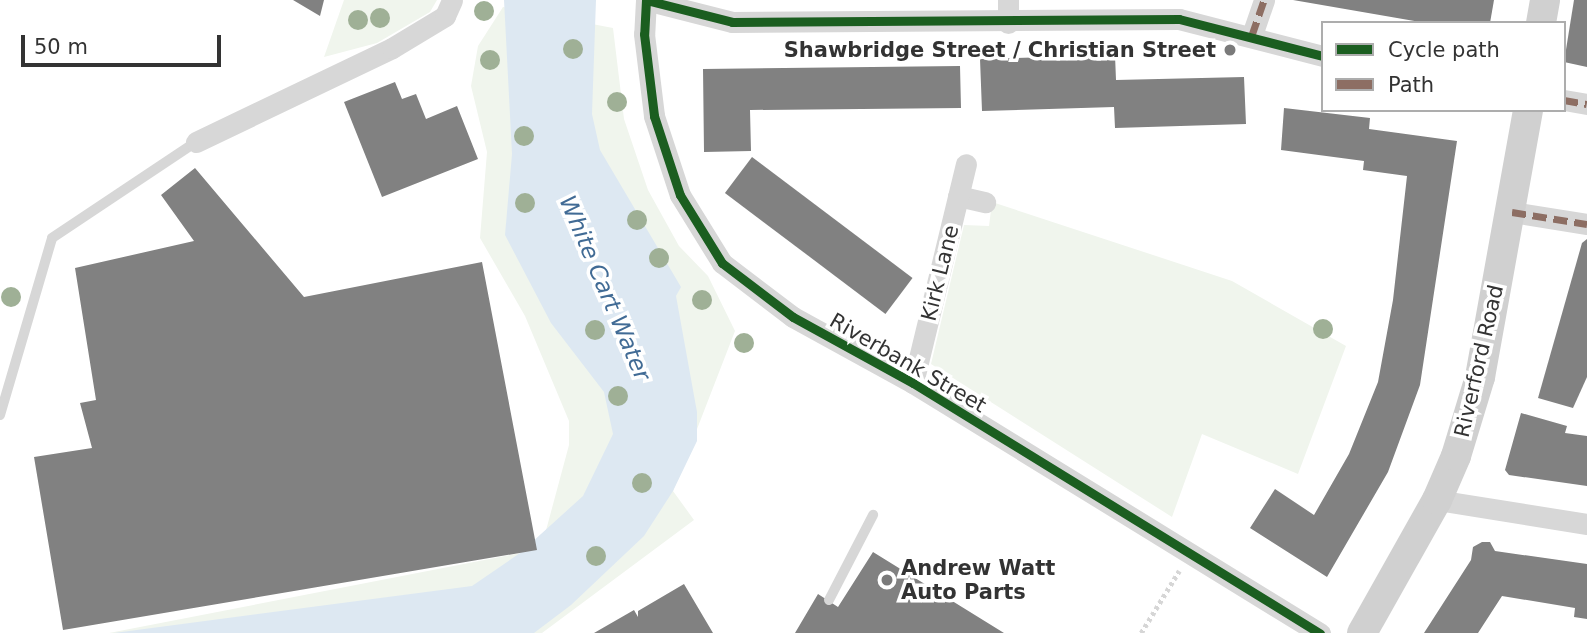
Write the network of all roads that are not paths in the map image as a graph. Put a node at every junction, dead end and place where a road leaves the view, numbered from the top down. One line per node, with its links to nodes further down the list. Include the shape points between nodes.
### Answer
1 (452, 0): 13 (street, via 444,16 392,48)
2 (646, 0): 7 (street, via 732,22); 19 (street, Riverbank Street, via 644,34 654,116 680,195 698,231 722,263 752,287 846,348)
3 (1008, 0): 7 (street)
4 (1265, 0): 8 (street)
5 (1545, 0): 6 (street)
6 (1541, 21)
7 (1008, 23): 8 (street, via 1179,19)
8 (1252, 35): 9 (street)
9 (1321, 55)
10 (1566, 100): 11 (street)
11 (1587, 104)
12 (1528, 112): 17 (street, Riverford Road)
13 (196, 142): 20 (lane, via 52,238)
14 (966, 164): 15 (street, Kirk Lane)
15 (958, 196): 16 (street); 19 (street, Kirk Lane)
16 (985, 202)
17 (1512, 212): 18 (street); 21 (street, Riverford Road, via 1480,377)
18 (1587, 224)
19 (913, 383): 25 (street, Riverbank Street)
20 (0, 415)
21 (1437, 500): 23 (street); 26 (street, Riverford Road)
22 (873, 515): 24 (lane)
23 (1587, 524)
24 (829, 600)
25 (1320, 633)
26 (1362, 633)

